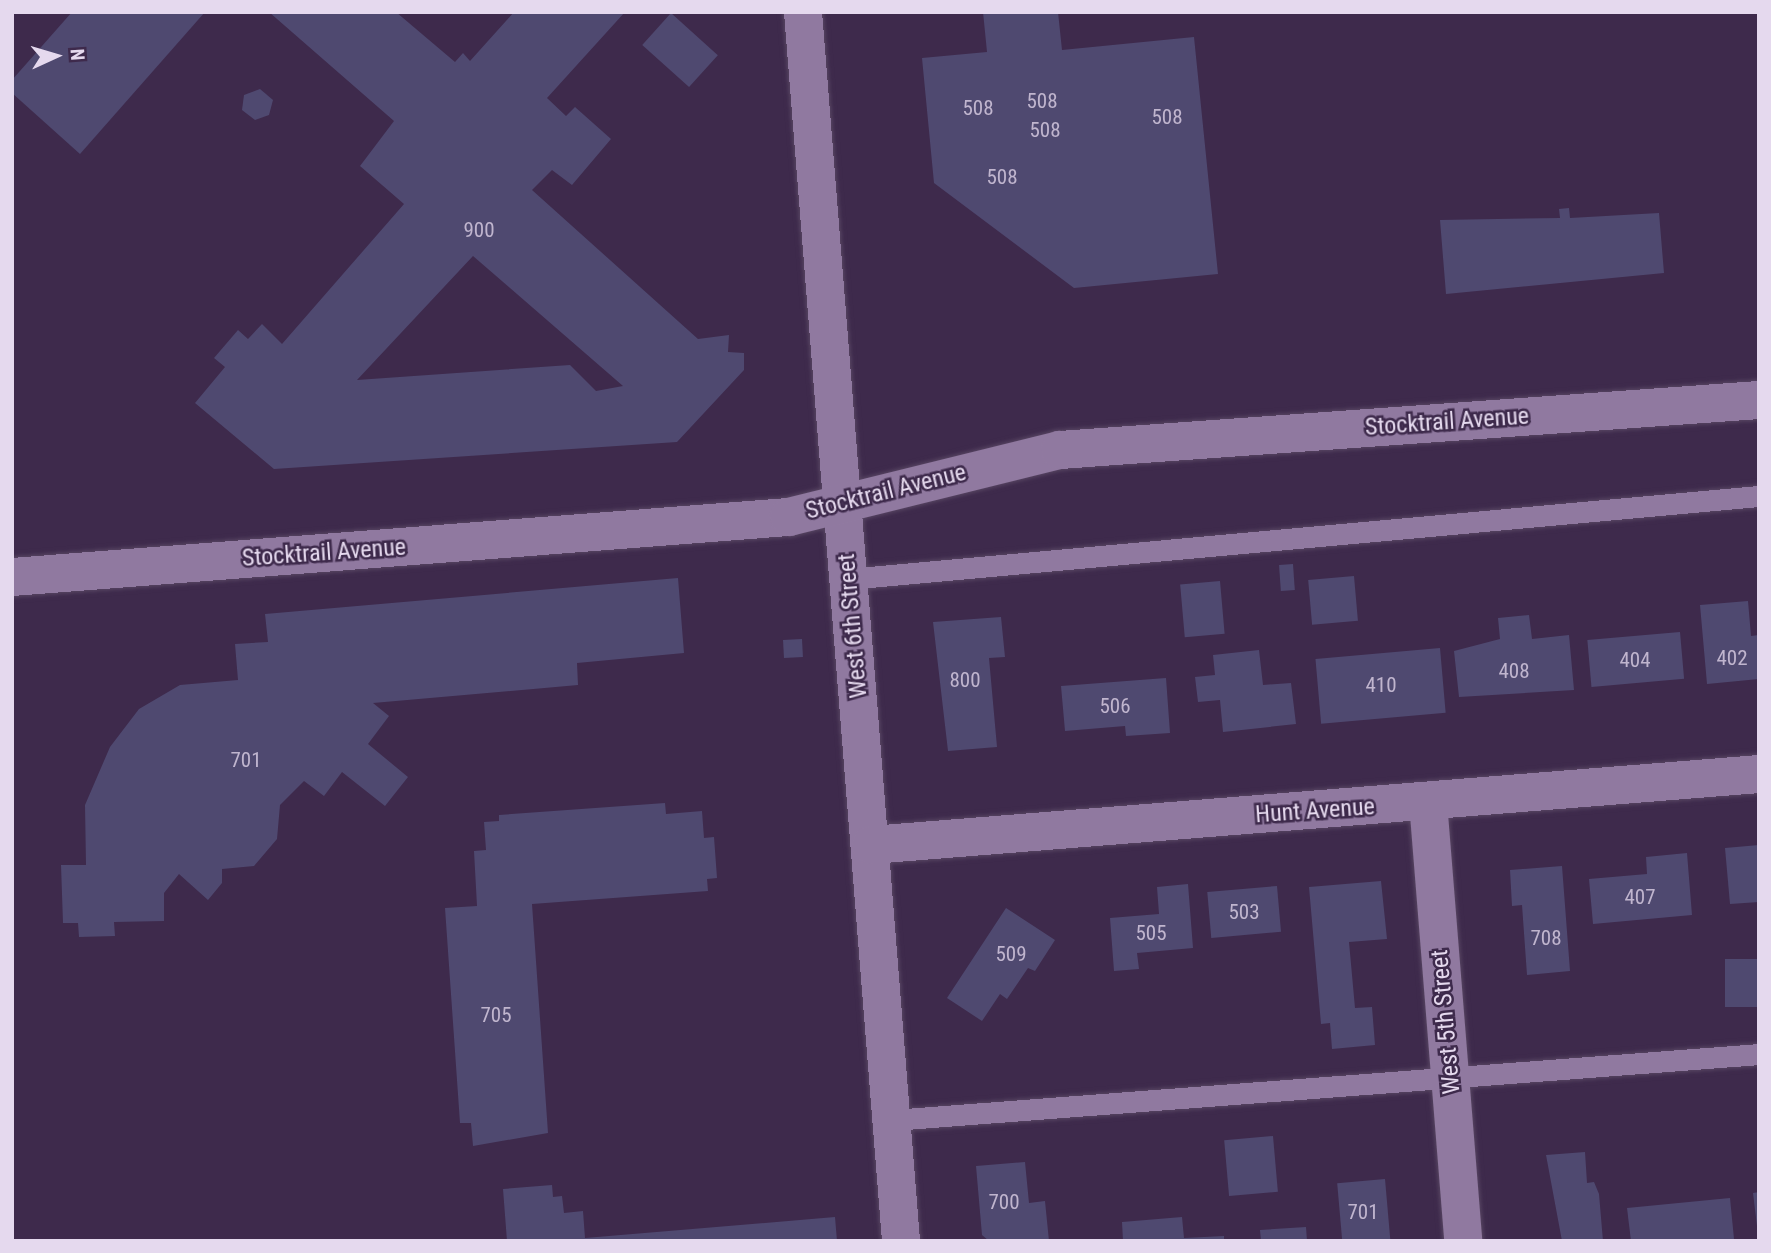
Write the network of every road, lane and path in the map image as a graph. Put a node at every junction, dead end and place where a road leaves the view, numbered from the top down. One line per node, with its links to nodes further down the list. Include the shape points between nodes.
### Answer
1 (803, 12): 4 (street, West 6th Street)
2 (1759, 400): 4 (street, Stocktrail Avenue, via 1060,450)
3 (1759, 496): 6 (lane)
4 (843, 503): 5 (street, Stocktrail Avenue, via 789,517); 6 (street, West 6th Street)
5 (12, 577)
6 (848, 579): 9 (street, West 6th Street)
7 (1759, 774): 8 (street, Hunt Avenue)
8 (1428, 803): 9 (street, Hunt Avenue); 11 (street, West 5th Street)
9 (871, 845): 12 (street, West 6th Street)
10 (1759, 1054): 11 (lane)
11 (1450, 1075): 12 (lane); 14 (street, West 5th Street)
12 (892, 1121): 13 (street, West 6th Street)
13 (901, 1241)
14 (1463, 1241)

